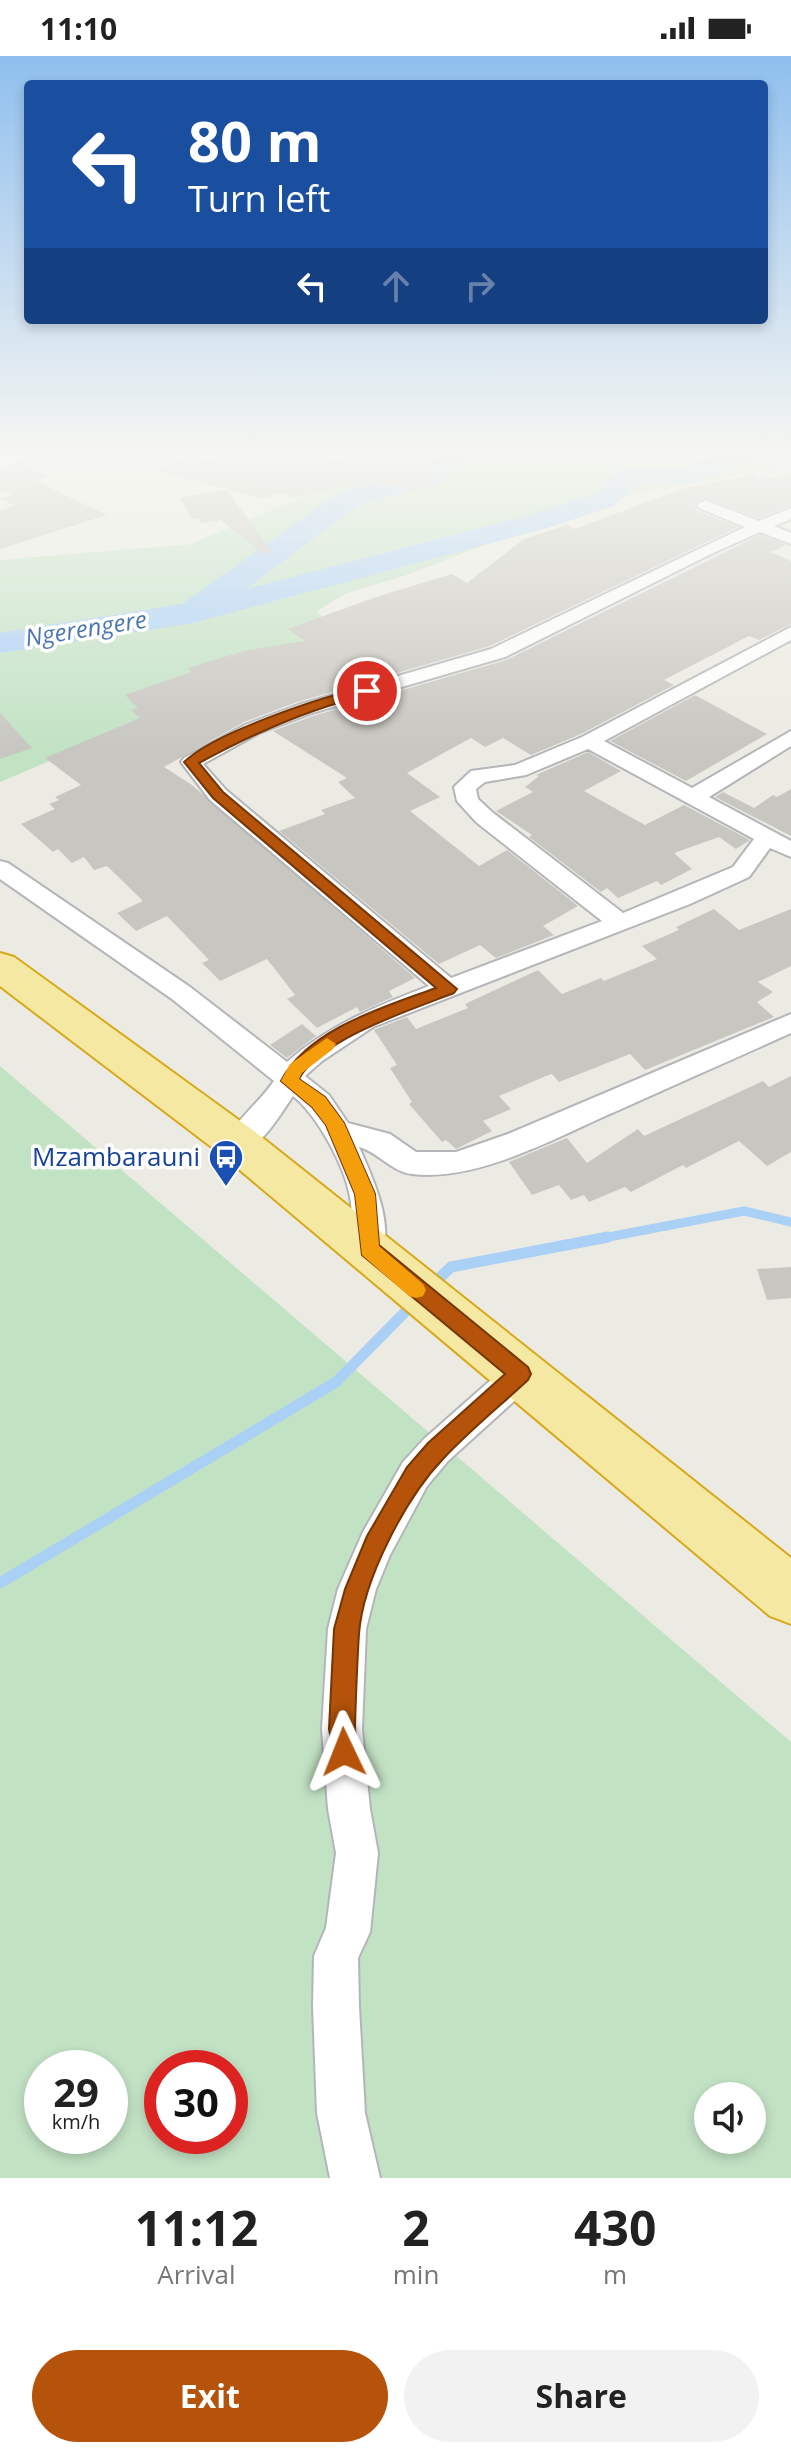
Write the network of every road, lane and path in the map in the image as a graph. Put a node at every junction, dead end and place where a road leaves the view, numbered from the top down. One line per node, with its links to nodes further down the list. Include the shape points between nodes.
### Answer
1 (704, 552): 11 (street, via 498,653 305,709 252,729 191,762 218,795)
2 (791, 633): 4 (street)
3 (791, 737): 5 (street)
4 (589, 741): 5 (street); 9 (street, via 519,771 479,776 464,791 484,817)
5 (693, 797): 6 (street)
6 (767, 837): 7 (street); 9 (street, via 741,872)
7 (791, 850)
8 (0, 868): 13 (street, via 181,993)
9 (618, 921): 11 (street)
10 (0, 966): 15 (highway)
11 (448, 989): 13 (street, via 364,1021 313,1054)
12 (791, 1023): 14 (street, via 518,1142 457,1163 411,1163 380,1142)
13 (289, 1081): 14 (street, via 319,1102); 15 (street)
14 (338, 1131): 16 (street, via 365,1194)
15 (238, 1143): 16 (highway)
16 (382, 1261): 17 (highway)
17 (521, 1374): 18 (highway); 19 (street, via 415,1474 376,1544 347,1629 342,1729 357,1853 348,1932 336,1956 336,2007 341,2113)
18 (791, 1595)
19 (355, 2178)

